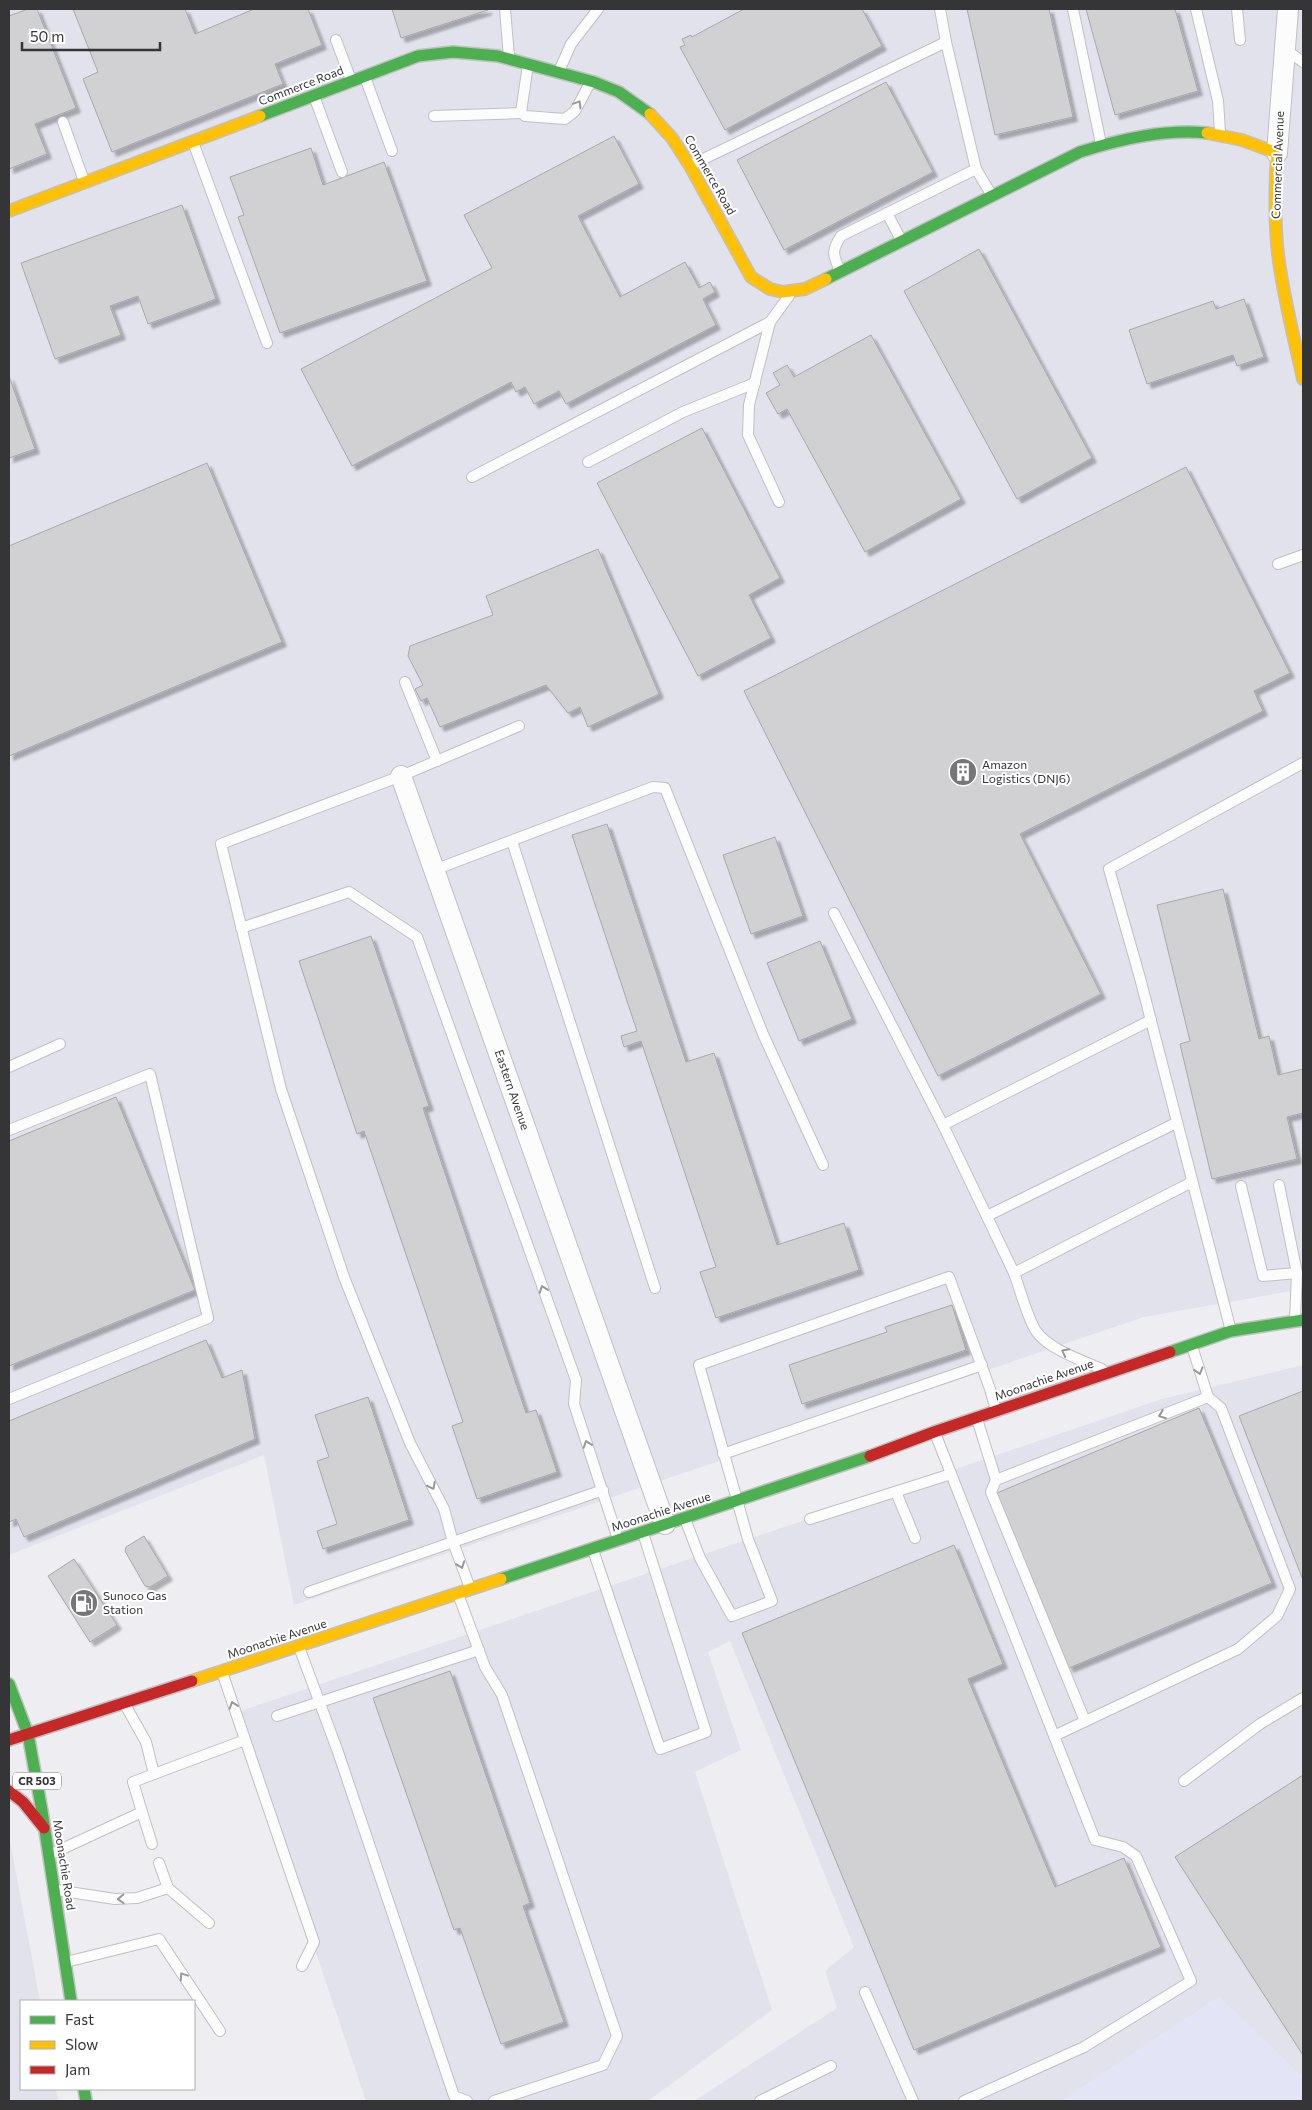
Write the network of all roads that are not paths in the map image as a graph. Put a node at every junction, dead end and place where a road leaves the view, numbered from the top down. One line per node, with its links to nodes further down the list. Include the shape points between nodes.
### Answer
1 (505, 9): 12 (lane)
2 (598, 9): 15 (lane, via 571,44)
3 (940, 9): 10 (lane)
4 (1073, 9): 25 (lane)
5 (1196, 9): 23 (lane, via 1218,101)
6 (1237, 9): 9 (lane)
7 (1288, 9): 11 (street, Commercial Avenue)
8 (336, 40): 17 (lane)
9 (1240, 40)
10 (946, 42): 28 (lane); 29 (lane)
11 (1285, 49): 13 (lane); 27 (street, Commercial Avenue)
12 (509, 58): 14 (main road, Commerce Road); 16 (main road, Commerce Road, via 474,51 444,51 418,56)
13 (1303, 62)
14 (528, 64): 15 (main road, Commerce Road); 20 (lane)
15 (558, 72): 18 (main road, Commerce Road)
16 (365, 76): 17 (main road, Commerce Road); 26 (lane)
17 (351, 81): 19 (main road, Commerce Road)
18 (591, 82): 20 (lane, one-way to 18, via 525,116 565,119 575,111); 28 (main road, Commerce Road, via 618,91 642,107 664,127)
19 (314, 95): 24 (main road, Commerce Road); 30 (lane)
20 (522, 113): 21 (lane)
21 (434, 116)
22 (63, 122): 31 (lane)
23 (1220, 136): 25 (main road, via 1177,132); 27 (main road, via 1236,138)
24 (193, 141): 31 (main road, Commerce Road); 39 (lane)
25 (1101, 145): 32 (main road)
26 (392, 151)
27 (1277, 153): 40 (main road, Commercial Avenue, via 1278,252 1284,298)
28 (690, 166): 37 (main road, Commerce Road, via 751,277 775,292)
29 (976, 168): 32 (lane); 34 (lane)
30 (342, 172)
31 (84, 182): 33 (main road, Commerce Road)
32 (992, 195): 35 (main road)
33 (9, 211)
34 (887, 213): 35 (lane); 36 (lane, via 841,236 834,255)
35 (902, 241): 36 (main road)
36 (840, 272): 37 (main road)
37 (791, 293): 38 (lane)
38 (770, 322): 41 (lane); 43 (lane)
39 (267, 344)
40 (1303, 379)
41 (755, 383): 42 (lane, via 683,412); 44 (lane, via 749,405 748,435)
42 (588, 462)
43 (472, 477)
44 (779, 502)
45 (1303, 555): 46 (lane)
46 (1278, 564)
47 (405, 682): 49 (lane)
48 (519, 726): 49 (lane)
49 (437, 761): 51 (lane)
50 (1303, 763): 56 (lane, via 1109,869)
51 (402, 776): 53 (street, Eastern Avenue); 55 (lane, via 221,844)
52 (512, 841): 53 (lane); 62 (lane, via 653,787 665,788 763,1034); 69 (lane)
53 (434, 870): 88 (street, Eastern Avenue)
54 (834, 914): 60 (lane)
55 (242, 928): 83 (lane, one-way to 55, via 574,1404 576,1380 417,937 349,892); 92 (lane, one-way to 92, via 281,1089 344,1278 410,1443 444,1509)
56 (1151, 1020): 59 (lane); 60 (lane)
57 (60, 1044): 58 (lane)
58 (9, 1067)
59 (1176, 1123): 63 (lane); 66 (lane)
60 (943, 1125): 66 (lane)
61 (9, 1130): 76 (lane, via 150,1074 208,1318)
62 (823, 1165)
63 (1192, 1182): 67 (lane); 71 (lane)
64 (1279, 1185): 68 (lane)
65 (1241, 1186): 68 (lane, via 1263,1276)
66 (987, 1216): 67 (lane)
67 (1014, 1273): 74 (lane, one-way to 67, via 1066,1353 1042,1338 1035,1330)
68 (1297, 1273): 70 (lane)
69 (655, 1288)
70 (1299, 1321): 71 (main road, Moonachie Avenue)
71 (1231, 1331): 72 (main road, Moonachie Avenue)
72 (1191, 1345): 74 (main road, Moonachie Avenue); 75 (lane, one-way to 75)
73 (982, 1365): 77 (lane); 80 (lane); 80 (lane, via 949,1277 699,1366)
74 (1110, 1372): 77 (main road, Moonachie Avenue)
75 (1208, 1397): 82 (lane, one-way to 82); 105 (lane, via 1221,1408 1290,1589 1277,1616 1238,1649)
76 (9, 1399)
77 (996, 1411): 78 (main road, Moonachie Avenue)
78 (977, 1418): 79 (main road, Moonachie Avenue); 82 (lane)
79 (934, 1432): 81 (lane); 85 (main road, Moonachie Avenue)
80 (723, 1454): 85 (lane)
81 (951, 1474): 84 (lane); 107 (lane)
82 (996, 1480): 105 (lane, via 991,1492)
83 (603, 1490): 91 (lane); 92 (lane)
84 (896, 1492): 87 (lane); 90 (lane)
85 (737, 1502): 86 (main road, Moonachie Avenue); 86 (lane, via 772,1601 732,1616 700,1558)
86 (684, 1518): 88 (main road, Moonachie Avenue)
87 (810, 1520)
88 (665, 1524): 89 (main road, Moonachie Avenue)
89 (642, 1532): 91 (main road, Moonachie Avenue); 93 (lane, via 706,1732 660,1749)
90 (915, 1538)
91 (618, 1540): 93 (main road, Moonachie Avenue)
92 (453, 1542): 94 (lane, one-way to 94); 95 (lane)
93 (593, 1548): 94 (main road, Moonachie Avenue)
94 (470, 1588): 96 (main road, Moonachie Avenue)
95 (309, 1592)
96 (458, 1594): 97 (main road, Moonachie Avenue); 98 (lane)
97 (299, 1647): 99 (main road, Moonachie Avenue); 103 (lane)
98 (479, 1650): 103 (lane); 128 (lane, via 502,1695 617,2036 603,2066)
99 (222, 1671): 102 (main road, Moonachie Avenue); 109 (lane, one-way to 99)
100 (9, 1684): 106 (main road, CR 503)
101 (1303, 1698): 111 (lane, via 1260,1724)
102 (124, 1702): 106 (main road, Moonachie Avenue); 110 (lane, via 146,1742)
103 (320, 1702): 104 (lane); 127 (lane, via 454,2096)
104 (277, 1716)
105 (1085, 1721): 107 (lane)
106 (28, 1734): 108 (main road, Moonachie Avenue); 114 (main road, Moonachie Road / CR 503)
107 (1054, 1736): 131 (lane, via 1095,1840 1123,1847 1136,1856 1191,1981 1084,2047)
108 (9, 1740)
109 (245, 1740): 110 (lane); 122 (lane, via 314,1942)
110 (154, 1774): 113 (lane, via 133,1782)
111 (1184, 1781)
112 (9, 1791): 114 (main road, via 23,1802)
113 (142, 1812): 115 (lane); 116 (lane)
114 (45, 1829): 116 (main road, Moonachie Road / CR 503)
115 (152, 1844)
116 (49, 1855): 119 (main road, Moonachie Road / CR 503)
117 (159, 1863): 118 (lane)
118 (168, 1888): 119 (lane, one-way to 119, via 137,1898 115,1899); 120 (lane)
119 (54, 1890): 121 (main road, Moonachie Road / CR 503)
120 (209, 1922)
121 (65, 1962): 124 (main road, Moonachie Road / CR 503); 125 (lane, one-way to 121, via 159,1939)
122 (302, 1966)
123 (864, 1992): 130 (lane)
124 (71, 2000)
125 (220, 2031)
126 (831, 2066): 129 (lane)
127 (467, 2101)
128 (494, 2101)
129 (760, 2101)
130 (913, 2101)
131 (964, 2101)

